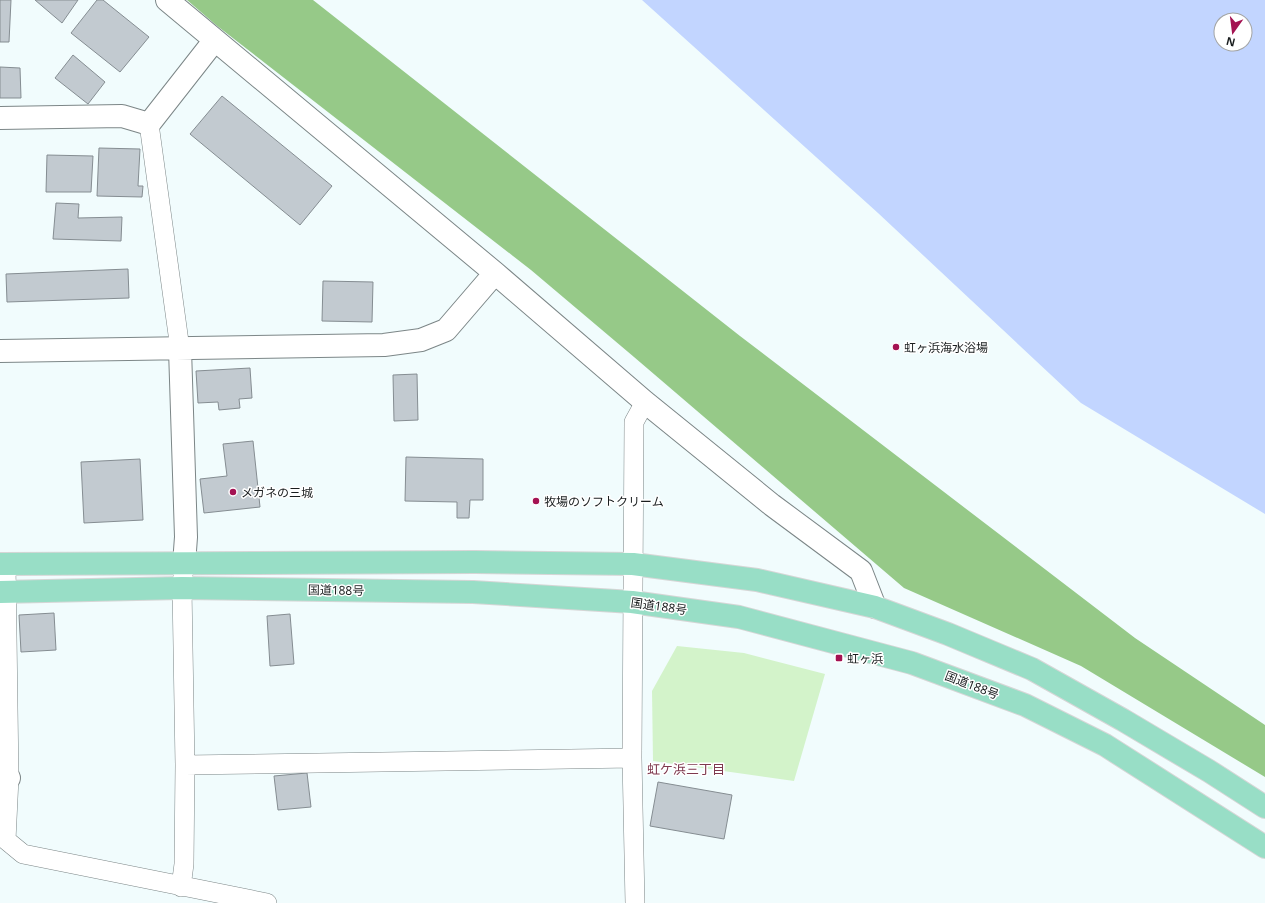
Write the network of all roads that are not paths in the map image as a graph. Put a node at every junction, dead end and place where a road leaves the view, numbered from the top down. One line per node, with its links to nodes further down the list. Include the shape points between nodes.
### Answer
1 (167, 0): 2 (street)
2 (214, 40): 4 (street); 5 (street)
3 (0, 118): 4 (street, via 122,116)
4 (148, 124): 6 (street)
5 (495, 273): 6 (street, via 446,330 421,340 384,345); 8 (street)
6 (180, 349): 7 (street); 10 (street, via 186,537)
7 (0, 351)
8 (645, 402): 11 (street, via 634,422); 15 (street, via 772,506 861,571)
9 (3, 564): 10 (highway); 13 (street)
10 (184, 564): 11 (highway); 12 (street)
11 (634, 564): 14 (street); 15 (highway, via 757,580)
12 (182, 588): 13 (highway, 国道188号); 14 (highway, 国道188号, via 473,592); 17 (street)
13 (3, 592): 18 (street)
14 (632, 602): 16 (street); 20 (highway, 国道188号, via 739,617 786,629 912,663 1024,705 1105,745)
15 (875, 607): 19 (highway, via 1032,669 1210,771)
16 (632, 758): 17 (street); 23 (street)
17 (185, 765): 21 (street, via 184,864)
18 (4, 778): 21 (street, via 6,840 23,854)
19 (1265, 807)
20 (1265, 847)
21 (181, 887): 22 (street)
22 (267, 903)
23 (635, 903)

